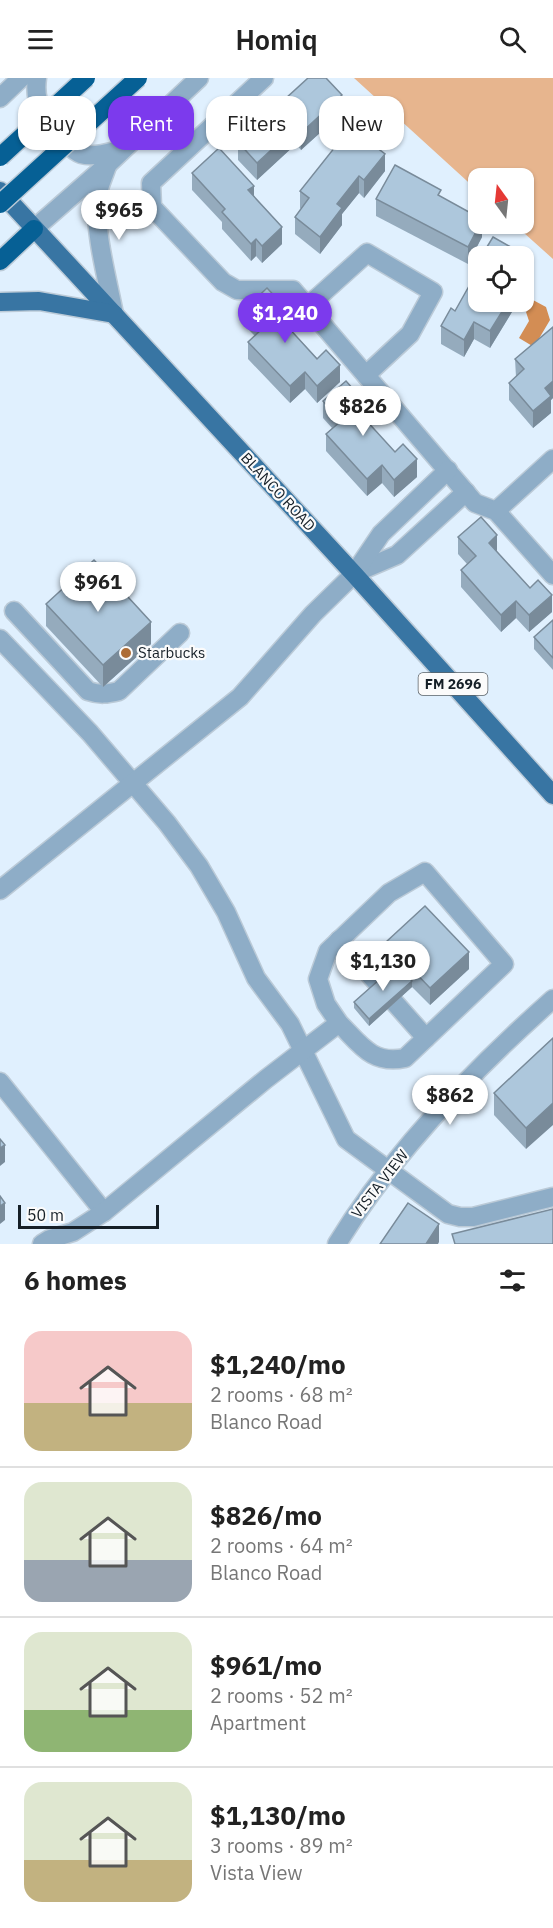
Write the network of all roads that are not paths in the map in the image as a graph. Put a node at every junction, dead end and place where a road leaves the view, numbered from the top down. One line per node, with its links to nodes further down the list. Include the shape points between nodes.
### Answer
1 (21, 78): 8 (street)
2 (37, 78): 9 (street, via 38,105 46,121 74,151 83,155)
3 (86, 78): 11 (highway, bridge)
4 (138, 78): 14 (highway, bridge)
5 (199, 78): 7 (street)
6 (264, 78): 18 (street, via 151,183 152,207 223,282 237,290 293,290)
7 (179, 96)
8 (0, 98)
9 (117, 150)
10 (121, 150): 12 (street)
11 (0, 157)
12 (107, 165): 15 (street); 19 (street, via 97,195 97,214)
13 (0, 191): 15 (main road, BLANCO ROAD / FM 2696)
14 (0, 204)
15 (34, 229): 16 (highway); 19 (main road, BLANCO ROAD / FM 2696)
16 (0, 261)
17 (0, 302): 19 (main road, via 39,301)
18 (308, 307): 20 (street); 20 (street, via 367,253 433,292 410,334)
19 (114, 314): 26 (main road, BLANCO ROAD / FM 2696)
20 (366, 375): 22 (street)
21 (553, 459): 24 (street)
22 (448, 471): 23 (street); 26 (street, via 381,534)
23 (466, 492): 24 (street, via 476,502); 26 (street, via 397,555)
24 (496, 511): 25 (street)
25 (547, 555): 27 (street)
26 (354, 574): 31 (street, via 240,697); 32 (main road, BLANCO ROAD / FM 2696)
27 (553, 575)
28 (14, 611): 29 (street, via 88,691 98,694 119,690)
29 (180, 633)
30 (0, 639): 31 (street)
31 (133, 783): 33 (street); 38 (street, via 199,866 226,912 256,978 290,1024)
32 (553, 795)
33 (0, 890)
34 (339, 940): 36 (street, via 327,951 318,980 326,1004); 37 (street); 37 (street, via 389,893 425,872 504,964)
35 (553, 999): 40 (street, VISTA VIEW, via 452,1096)
36 (339, 1023): 37 (street, via 369,1054 392,1061 405,1058); 38 (street)
37 (426, 1038)
38 (303, 1051): 40 (street, via 346,1139); 42 (street)
39 (0, 1082): 42 (street)
40 (389, 1170): 41 (street, via 448,1214 460,1218); 44 (street, VISTA VIEW)
41 (553, 1197)
42 (105, 1212): 43 (street, via 73,1232)
43 (42, 1244)
44 (337, 1244)

